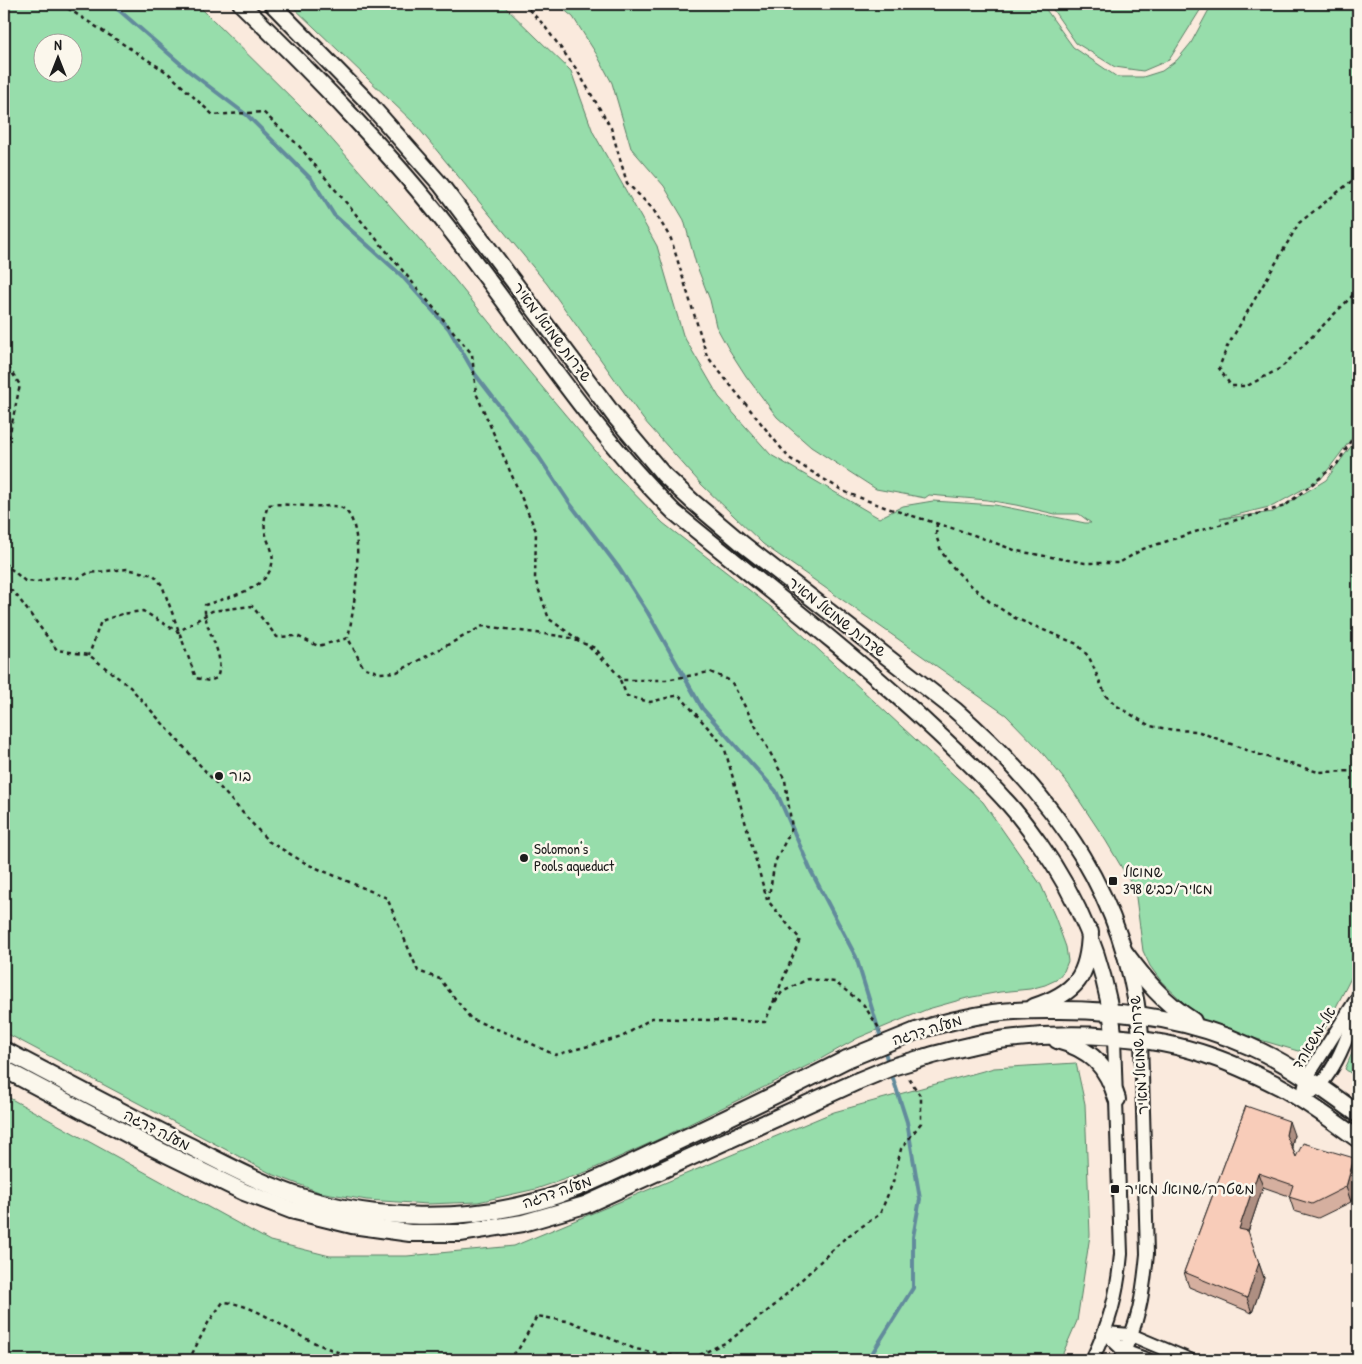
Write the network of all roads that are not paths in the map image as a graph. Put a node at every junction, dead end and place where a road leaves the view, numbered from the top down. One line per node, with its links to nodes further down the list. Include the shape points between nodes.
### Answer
1 (241, 4): 3 (main road, שדרות שמואל מאיר, via 374,140 426,199 578,403 648,486 674,512 885,685 1005,800 1049,857)
2 (272, 4): 4 (main road, שדרות שמואל מאיר, via 365,99 441,185 616,418 663,474 744,545 955,710 1013,764 1064,827 1082,855 1101,891)
3 (1090, 932): 6 (main road, via 1087,964 1078,980 1058,996); 7 (main road, שדרות שמואל מאיר)
4 (1125, 953): 8 (main road, שדרות שמואל מאיר); 9 (main road, via 1165,1002)
5 (1358, 998): 15 (street, אל-משאהד, via 1347,1037 1332,1066)
6 (1023, 1010): 7 (main road, מעלה דרגה); 13 (main road, מעלה דרגה, bridge, via 961,1019 916,1031 847,1059 768,1100 584,1184 536,1202 463,1214 369,1212 333,1206 271,1186)
7 (1112, 1012): 8 (main road, מעלה דרגה); 11 (main road, שדרות שמואל מאיר)
8 (1139, 1015): 9 (main road, מעלה דרגה); 12 (main road, שדרות שמואל מאיר)
9 (1205, 1029): 15 (main road, via 1251,1047)
10 (1041, 1036): 11 (main road, מעלה דרגה); 14 (main road, מעלה דרגה, bridge, via 968,1046 892,1067 585,1205 522,1223 460,1232 410,1233 352,1225 291,1210 244,1192 148,1145); 16 (main road, via 1080,1048 1094,1057 1112,1084)
11 (1114, 1038): 12 (main road, מעלה דרגה); 16 (street, שדרות שמואל מאיר)
12 (1141, 1040): 17 (main road, מעלה דרגה, via 1209,1055); 21 (street, שדרות שמואל מאיר, via 1147,1254 1144,1289)
13 (4, 1050)
14 (4, 1069)
15 (1313, 1082): 17 (street, אל-משאהד); 18 (main road)
16 (1117, 1099): 20 (street, שדרות שמואל מאיר, via 1122,1254 1114,1306)
17 (1302, 1100): 19 (main road, מעלה דרגה)
18 (1358, 1114)
19 (1358, 1139)
20 (1105, 1333): 21 (street); 22 (street); 23 (street, שדרות שמואל מאיר)
21 (1131, 1336): 22 (street, שדרות שמואל מאיר); 25 (street)
22 (1122, 1356): 24 (street)
23 (1092, 1360)
24 (1148, 1360)
25 (1190, 1360)

